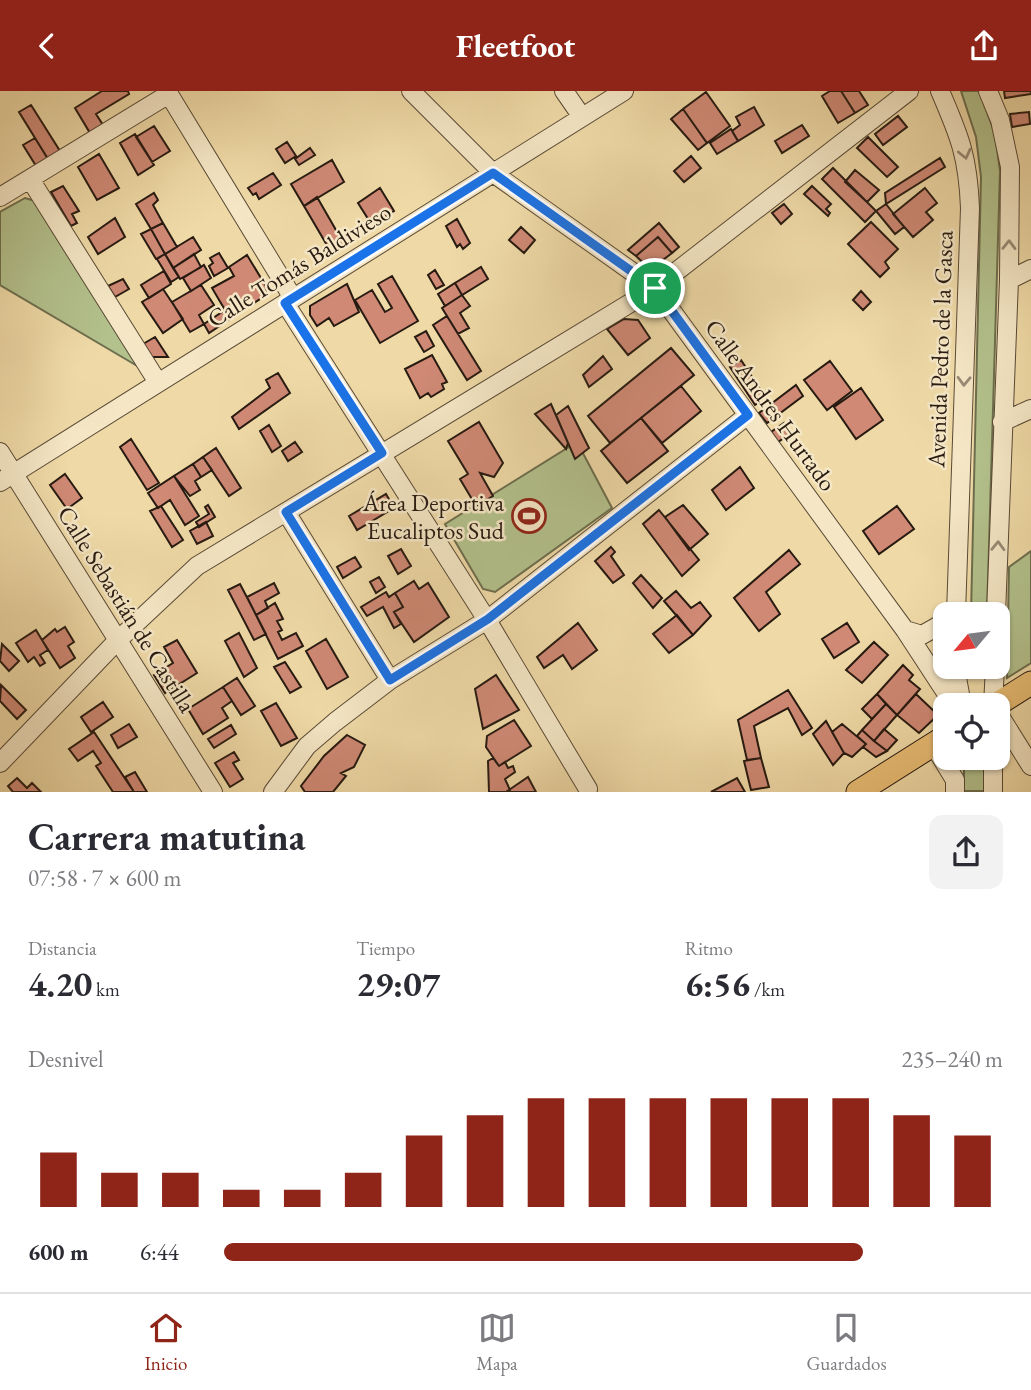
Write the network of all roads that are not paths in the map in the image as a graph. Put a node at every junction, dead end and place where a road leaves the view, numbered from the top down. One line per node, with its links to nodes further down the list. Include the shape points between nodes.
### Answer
1 (411, 91): 9 (street, Calle Andres Hurtado)
2 (564, 91): 8 (street)
3 (624, 91): 8 (street, Calle Tomás Baldivieso)
4 (909, 91): 14 (street)
5 (940, 91): 24 (street, Avenida Pedro de la Gasca, one-way to 24, via 962,142 970,195)
6 (988, 91): 13 (street, one-way to 6, via 1010,167)
7 (168, 92): 10 (street); 15 (street)
8 (582, 117): 9 (street, Calle Tomás Baldivieso)
9 (493, 173): 14 (street, Calle Andres Hurtado); 15 (street, Calle Tomás Baldivieso)
10 (30, 179): 11 (street); 16 (street)
11 (0, 197)
12 (1031, 269): 13 (street)
13 (1009, 280): 19 (street)
14 (655, 288): 18 (street, Calle Andres Hurtado); 21 (street)
15 (289, 300): 16 (street, Calle Tomás Baldivieso); 21 (street)
16 (157, 381): 22 (street, Calle Tomás Baldivieso)
17 (1031, 409): 19 (street)
18 (748, 415): 26 (street); 28 (street, Calle Andres Hurtado)
19 (1002, 422): 25 (street, one-way to 19)
20 (0, 452): 22 (street, Calle Sebastián de Castilla)
21 (382, 453): 23 (street); 26 (street)
22 (7, 478): 29 (street, Calle Sebastián de Castilla)
23 (286, 512): 29 (street, via 197,566); 30 (street)
24 (954, 602)
25 (996, 602)
26 (488, 619): 30 (street); 40 (street)
27 (933, 629): 28 (street, via 922,635)
28 (905, 630): 32 (street, Calle Andres Hurtado)
29 (117, 641): 36 (street); 41 (street, Calle Sebastián de Castilla)
30 (390, 680): 42 (street, via 307,746)
31 (1031, 683): 33 (main road)
32 (946, 693)
33 (1010, 696)
34 (1010, 732): 37 (street)
35 (933, 745): 43 (main road)
36 (0, 763)
37 (1031, 766)
38 (951, 770): 44 (street)
39 (993, 770): 45 (street)
40 (587, 789)
41 (213, 792)
42 (273, 792)
43 (858, 792)
44 (955, 792)
45 (993, 792)

